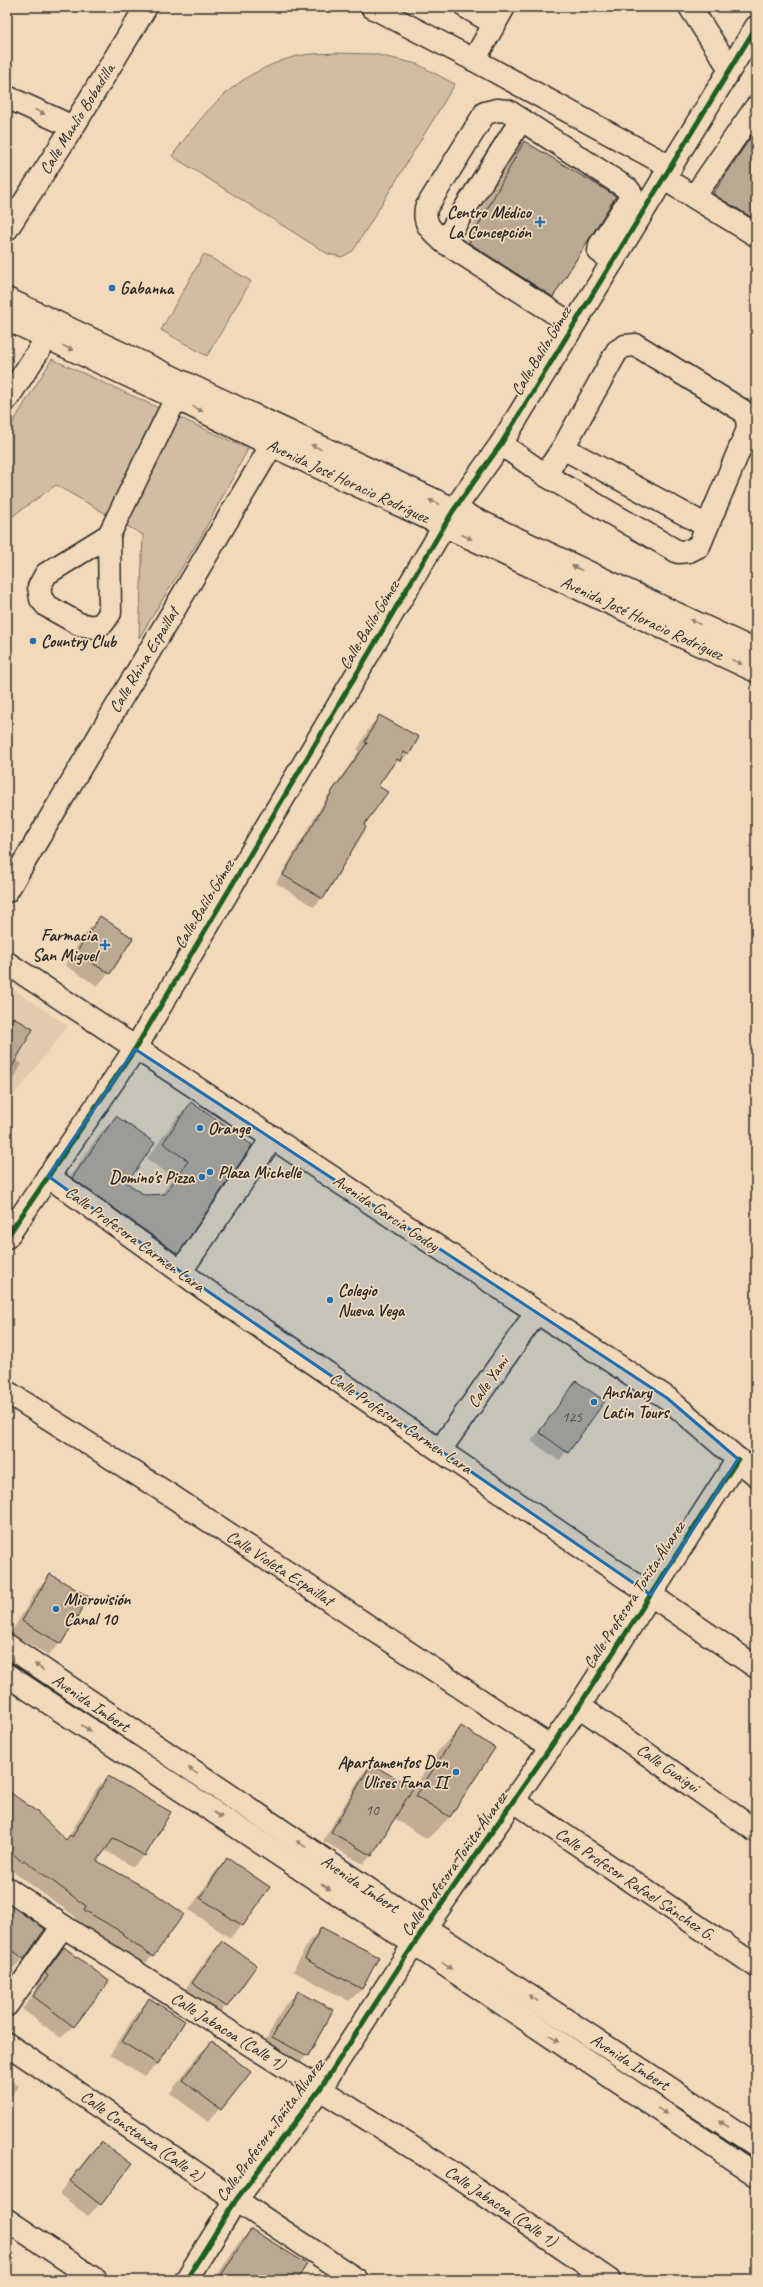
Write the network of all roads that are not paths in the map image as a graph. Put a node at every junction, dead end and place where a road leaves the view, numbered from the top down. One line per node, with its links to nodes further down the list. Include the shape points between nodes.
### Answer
1 (146, 7): 12 (street, Calle Manlio Bobadilla)
2 (372, 7): 7 (street)
3 (466, 7): 5 (street)
4 (690, 7): 8 (street)
5 (500, 15): 7 (street)
6 (756, 27): 8 (street, Calle Balilo Gómez)
7 (474, 60): 13 (street)
8 (730, 69): 13 (street, Calle Balilo Gómez)
9 (7, 97): 12 (street, one-way to 12)
10 (756, 107): 14 (street)
11 (521, 120): 17 (street); 17 (street, via 508,111 485,113 426,208 424,219 429,228); 18 (street, via 631,193 600,245 599,251)
12 (73, 127): 15 (street, Calle Manlio Bobadilla)
13 (667, 173): 14 (street); 18 (street, Calle Balilo Gómez)
14 (694, 197): 16 (street)
15 (7, 230)
16 (756, 235)
17 (444, 242): 21 (street)
18 (613, 261): 21 (street, Calle Balilo Gómez)
19 (7, 299): 25 (street, Avenida José Horacio Rodríguez, via 184,381)
20 (7, 320): 22 (street, Avenida José Horacio Rodríguez)
21 (573, 325): 26 (street, Calle Balilo Gómez)
22 (46, 338): 23 (street, Avenida José Horacio Rodríguez, one-way to 23); 24 (street)
23 (176, 398): 25 (street, Avenida José Horacio Rodríguez, one-way to 25); 31 (street)
24 (7, 399)
25 (276, 438): 29 (street, Avenida José Horacio Rodríguez); 34 (street, Calle Rhina Espaillat)
26 (501, 444): 28 (street); 29 (street, Calle Balilo Gómez)
27 (563, 448): 28 (street); 30 (street); 30 (street, via 617,351 625,346 636,345 743,411 747,419 748,429)
28 (545, 475): 30 (street, via 678,552 689,551 699,546)
29 (448, 518): 32 (street, Avenida José Horacio Rodríguez, one-way to 29); 33 (street, Avenida José Horacio Rodríguez, one-way to 33); 36 (street, Calle Balilo Gómez)
30 (707, 526)
31 (110, 535)
32 (756, 651)
33 (756, 671)
34 (7, 891)
35 (7, 963): 36 (street, Avenida García Godoy)
36 (135, 1049): 37 (street, Avenida García Godoy); 38 (street, Calle Balilo Gómez)
37 (272, 1137): 40 (street); 41 (street, Avenida García Godoy)
38 (48, 1176): 39 (street, Calle Balilo Gómez); 40 (street, Calle Profesora Carmen Lara)
39 (7, 1238)
40 (181, 1271): 43 (street, Calle Profesora Carmen Lara)
41 (536, 1313): 43 (street, Calle Yami); 44 (street, Avenida García Godoy, via 667,1398)
42 (7, 1392): 53 (street, Calle Violeta Espaillat, via 179,1501)
43 (440, 1450): 46 (street, Calle Profesora Carmen Lara)
44 (738, 1459): 45 (street, Avenida García Godoy); 46 (street, Calle Profesora Toñita Álvarez)
45 (756, 1475)
46 (651, 1595): 48 (street, Calle Profesora Carmen Lara); 51 (street, Calle Profesora Toñita Álvarez)
47 (7, 1645): 50 (street, Avenida Imbert, one-way to 47)
48 (756, 1667)
49 (7, 1675): 52 (street, Avenida Imbert)
50 (70, 1689): 52 (street); 58 (street, Avenida Imbert, one-way to 50)
51 (579, 1706): 53 (street, Calle Profesora Toñita Álvarez); 55 (street, Calle Guaigui)
52 (57, 1709): 58 (street, Avenida Imbert, one-way to 58)
53 (550, 1747): 54 (street, Calle Profesora Toñita Álvarez)
54 (514, 1801): 58 (street, Calle Profesora Toñita Álvarez); 59 (street, Calle Profesor Rafael Sánchez G.)
55 (756, 1831)
56 (7, 1888): 57 (street, Calle Jabacoa (Calle 1))
57 (63, 1926): 60 (street); 62 (street, Calle Jabacoa (Calle 1))
58 (420, 1936): 62 (street, Calle Profesora Toñita Álvarez); 63 (street, Avenida Imbert, one-way to 58); 64 (street, Avenida Imbert, one-way to 64)
59 (756, 1966)
60 (7, 2005)
61 (7, 2044): 65 (street, Calle Constanza (Calle 2))
62 (320, 2089): 65 (street, Calle Profesora Toñita Álvarez); 70 (street, Calle Jabacoa (Calle 1), via 451,2172)
63 (756, 2145)
64 (756, 2174)
65 (236, 2200): 68 (street, Calle Profesora Toñita Álvarez); 69 (street, Calle Constanza (Calle 2))
66 (7, 2220): 67 (street)
67 (96, 2280)
68 (186, 2280)
69 (357, 2280)
70 (609, 2280)

